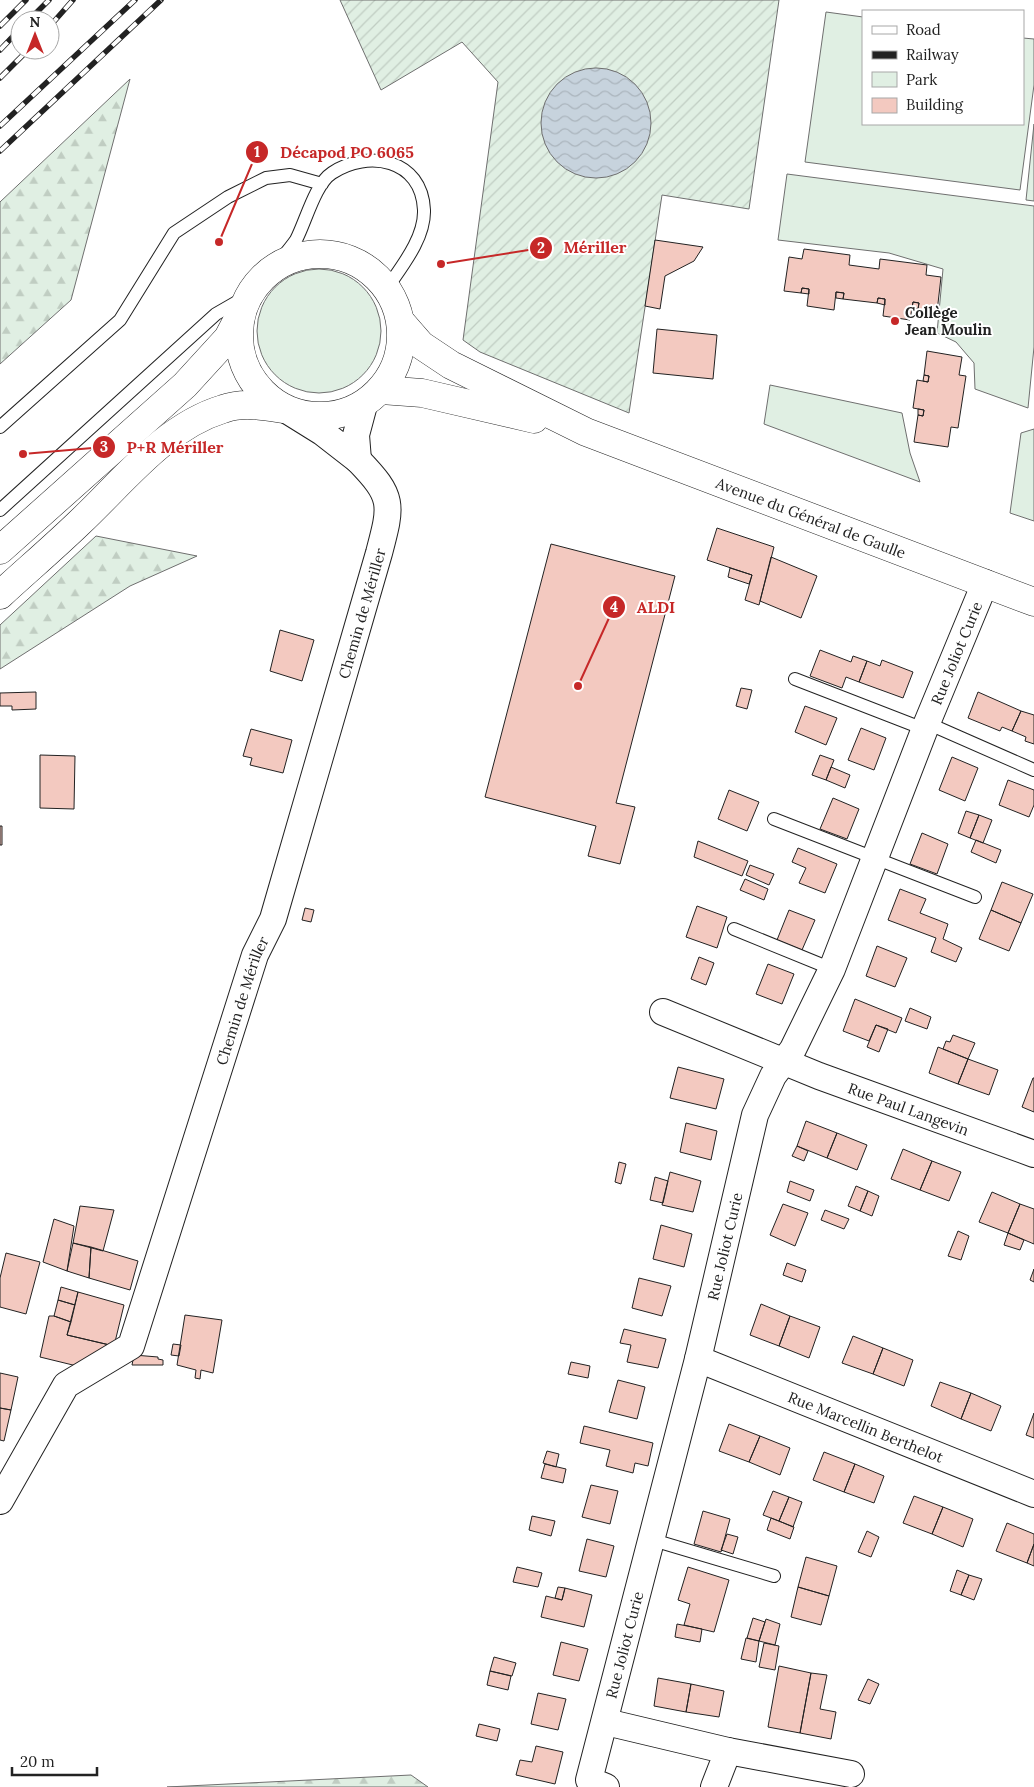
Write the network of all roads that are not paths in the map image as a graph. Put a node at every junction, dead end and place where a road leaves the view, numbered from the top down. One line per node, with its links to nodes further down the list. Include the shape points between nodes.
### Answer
1 (322, 184): 2 (lane, via 295,241); 3 (lane, via 331,174 350,164 374,160 391,162 411,176 420,191 424,210 419,234 406,261); 8 (lane, via 290,174 266,178 228,197 174,232 120,320)
2 (272, 270): 3 (main road, Avenue du Général de Gaulle, via 291,259 312,254 333,255 372,272); 4 (main road, Avenue du Général de Gaulle)
3 (387, 288): 5 (main road, Avenue du Général de Gaulle)
4 (245, 303): 7 (main road, Avenue du Général de Gaulle, via 238,330 239,350 245,368 268,399); 11 (lane, via 216,314); 12 (main road, Avenue du Général de Gaulle, via 228,338 185,385)
5 (401, 322): 6 (main road, Avenue du Général de Gaulle, via 402,337 396,365); 9 (main road, Avenue du Général de Gaulle, via 422,345 451,365)
6 (372, 397): 7 (main road, Avenue du Général de Gaulle, via 338,415 311,416); 9 (main road, Avenue du Général de Gaulle, via 429,394); 10 (street, via 356,435)
7 (285, 409): 10 (street, Chemin de Mériller); 14 (main road, Avenue du Général de Gaulle, via 245,405 225,408 185,426 148,456)
8 (0, 427)
9 (586, 432): 13 (main road, Avenue du Général de Gaulle)
10 (358, 460): 29 (street, Chemin de Mériller, via 381,486 389,504 380,553 272,919 255,955 131,1346 66,1385)
11 (0, 510)
12 (0, 550)
13 (985, 583): 15 (main road, Avenue du Général de Gaulle); 17 (street, Rue Joliot Curie)
14 (0, 595)
15 (1034, 602)
16 (795, 679): 17 (lane, Rue Joliot Curie)
17 (926, 726): 18 (lane, Rue Joliot Curie); 20 (street, Rue Joliot Curie)
18 (1034, 770)
19 (774, 819): 20 (lane)
20 (876, 859): 21 (lane); 23 (street, Rue Joliot Curie)
21 (975, 897)
22 (734, 930): 23 (lane)
23 (832, 969): 25 (street, Rue Joliot Curie)
24 (664, 1012): 25 (street, Rue Paul Langevin)
25 (784, 1061): 26 (street, Rue Paul Langevin); 27 (street, Rue Joliot Curie, via 773,1076 755,1115)
26 (1034, 1154)
27 (698, 1359): 28 (street, Rue Marcellin Berthelot); 30 (street, Rue Joliot Curie)
28 (1034, 1494)
29 (0, 1501)
30 (653, 1540): 31 (lane); 32 (street, Rue Joliot Curie)
31 (774, 1576)
32 (606, 1722): 33 (street); 35 (street, Rue Joliot Curie, via 589,1780)
33 (728, 1752): 34 (street); 36 (street)
34 (851, 1774)
35 (606, 1787)
36 (714, 1787)

